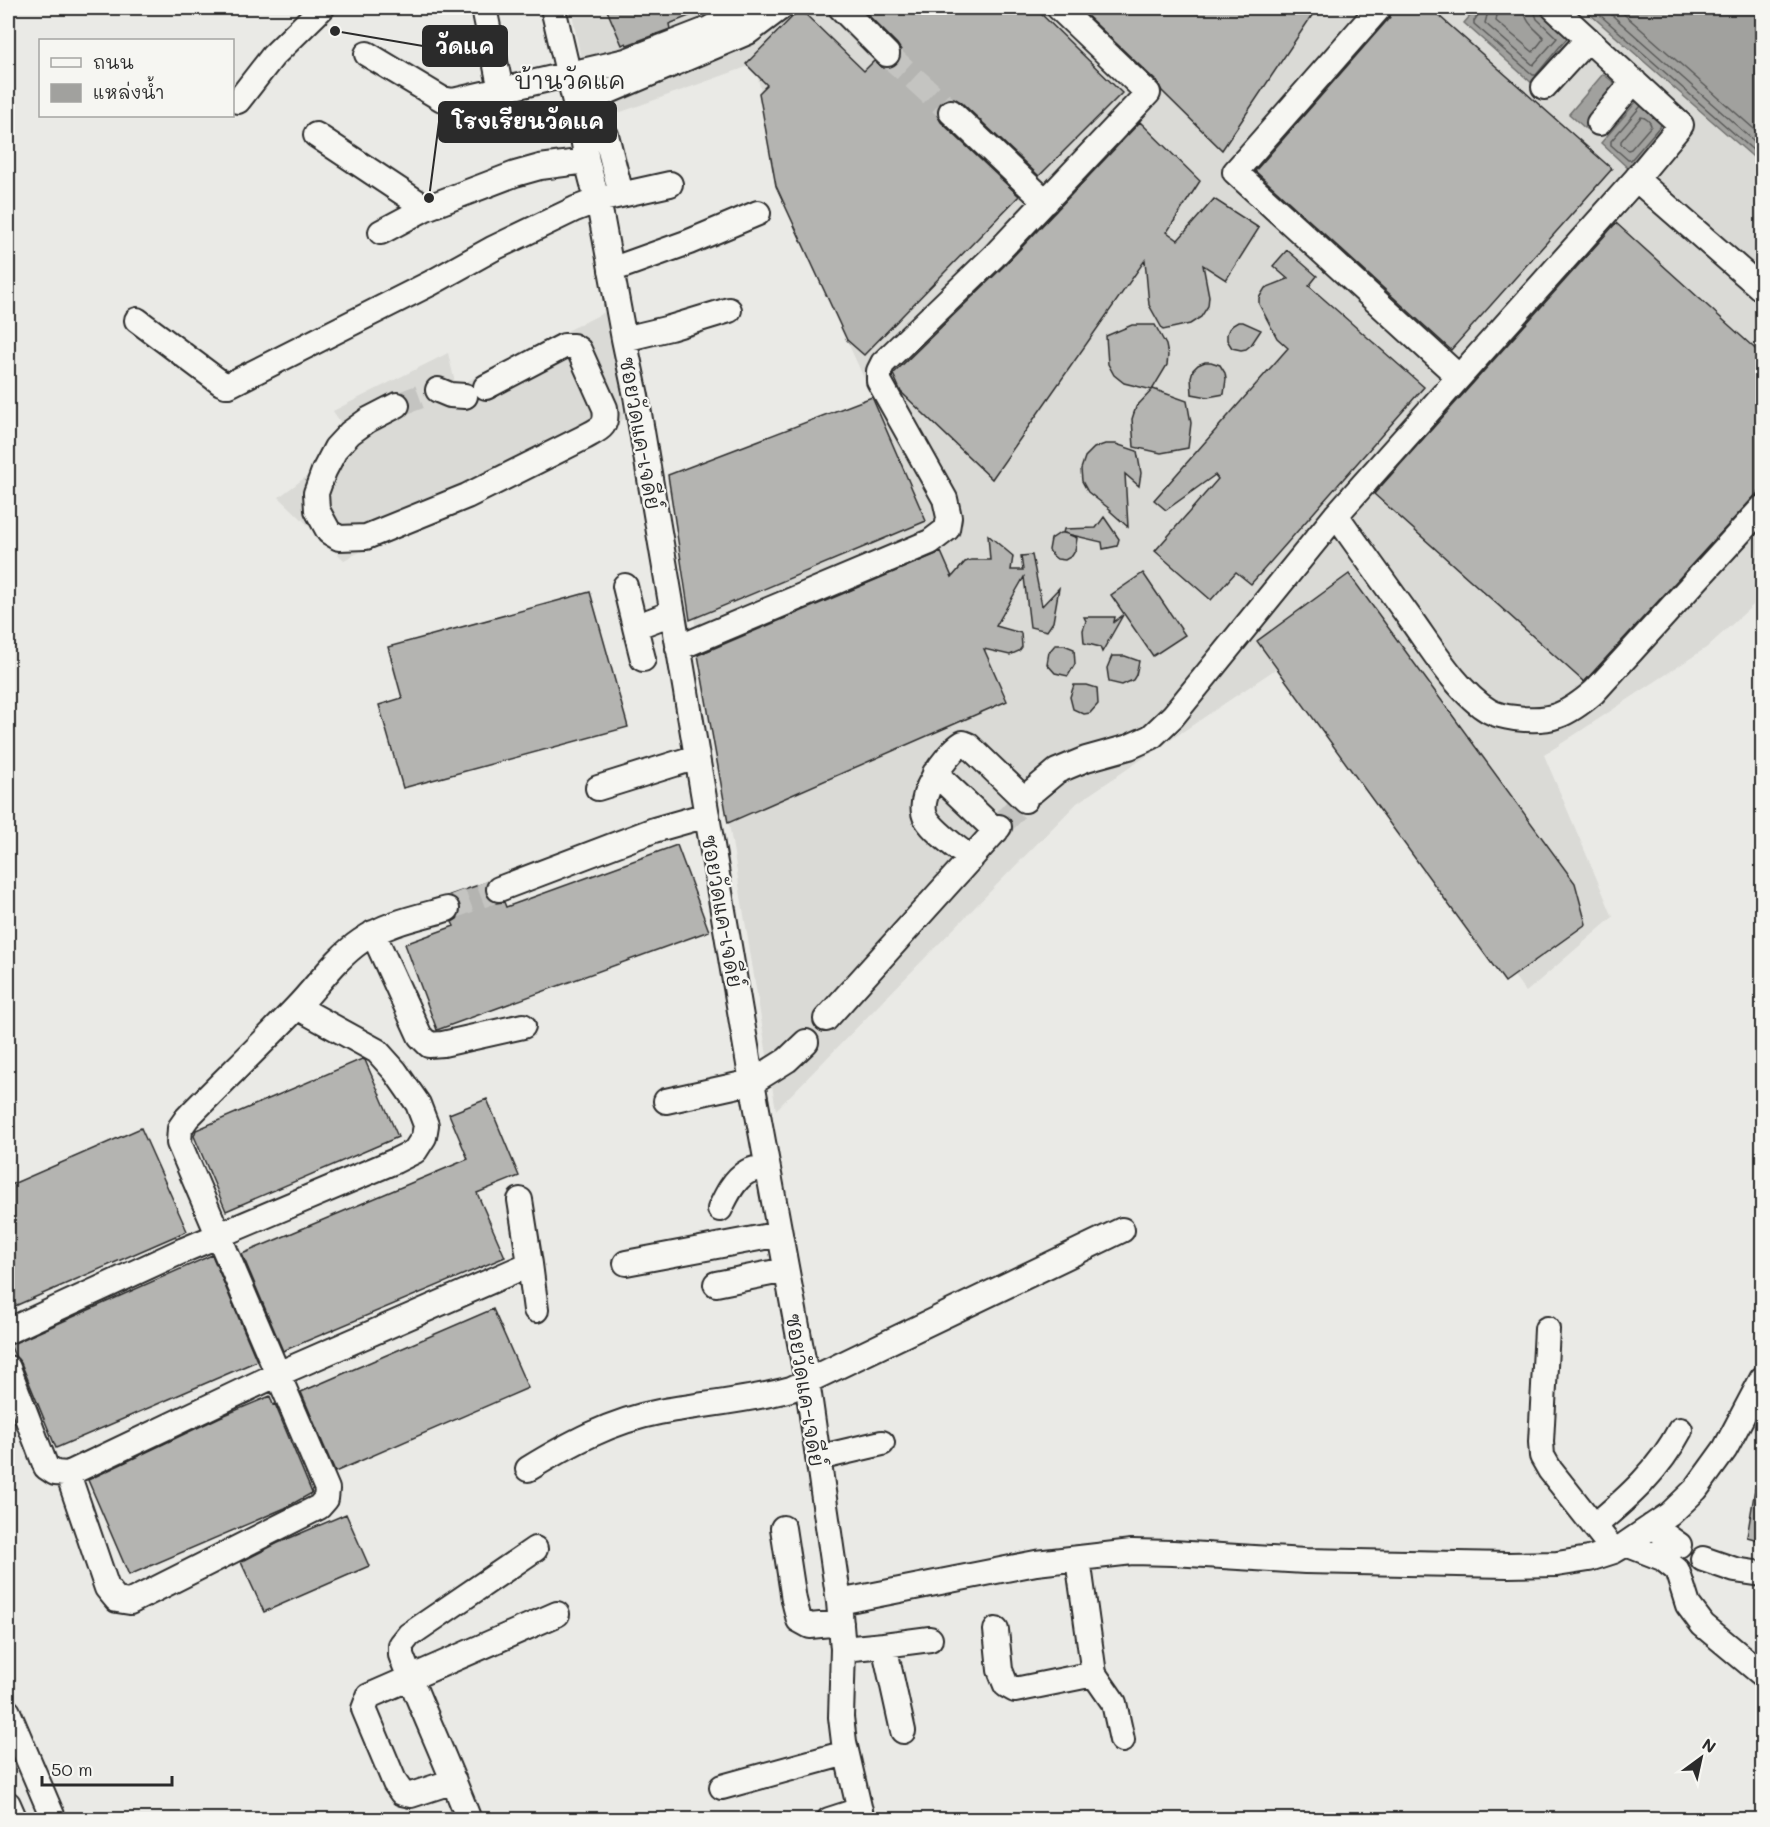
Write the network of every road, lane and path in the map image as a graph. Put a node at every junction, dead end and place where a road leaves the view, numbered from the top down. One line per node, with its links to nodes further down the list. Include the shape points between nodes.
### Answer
1 (322, 8): 17 (street, via 273,56)
2 (484, 8): 16 (street)
3 (553, 8): 13 (street, ซอยวัดแค-เจดีย์)
4 (744, 8): 13 (street, via 709,29 626,61)
5 (780, 8): 18 (street, via 748,32)
6 (841, 8): 12 (street)
7 (1059, 8): 28 (street, via 1148,93)
8 (1379, 8): 37 (street, via 1235,172)
9 (1554, 8): 10 (street)
10 (1588, 39): 14 (street); 15 (street)
11 (367, 54): 16 (street, via 442,99 453,101)
12 (887, 54)
13 (568, 74): 16 (street); 18 (street, ซอยวัดแค-เจดีย์)
14 (1634, 81): 20 (street); 24 (street, via 1681,125)
15 (1544, 87)
16 (501, 90)
17 (238, 101)
18 (576, 105): 23 (street, ซอยวัดแค-เจดีย์)
19 (951, 112): 28 (street)
20 (1599, 123)
21 (316, 135): 29 (street)
22 (606, 135): 26 (street)
23 (587, 161): 27 (street, ซอยวัดแค-เจดีย์); 29 (street, via 540,167)
24 (1636, 179): 33 (street); 37 (street)
25 (670, 184): 26 (street)
26 (621, 194): 27 (street)
27 (598, 200): 32 (street, ซอยวัดแค-เจดีย์); 35 (street, via 523,233 230,385 221,383)
28 (1046, 202): 47 (street, via 879,371 879,381 945,500 947,529 930,542)
29 (426, 208): 31 (street)
30 (758, 213): 32 (street)
31 (381, 232)
32 (611, 270): 36 (street, ซอยวัดแค-เจดีย์)
33 (1762, 289)
34 (729, 310): 36 (street)
35 (137, 320)
36 (624, 339): 39 (street, ซอยวัดแค-เจดีย์)
37 (1459, 377): 43 (street)
38 (438, 390): 41 (street, via 450,395 475,392 564,346 573,346 579,350)
39 (636, 396): 41 (street); 45 (street, ซอยวัดแค-เจดีย์)
40 (397, 405): 41 (street, via 350,433 336,448 324,471 316,493 317,510 329,532 339,538 366,537 467,496 601,429)
41 (605, 408)
42 (1762, 508): 43 (street, via 1594,692 1557,717 1535,721 1490,712 1472,698 1442,664)
43 (1336, 515): 50 (street, via 1173,716 1151,737 1057,771 1029,795 963,743)
44 (624, 586): 46 (street)
45 (672, 613): 46 (street); 47 (street, ซอยวัดแค-เจดีย์)
46 (635, 627): 48 (street)
47 (678, 648): 49 (street, ซอยวัดแค-เจดีย์)
48 (643, 659)
49 (697, 757): 51 (street); 52 (street, ซอยวัดแค-เจดีย์)
50 (935, 772): 53 (street, via 923,806 925,816); 53 (street, via 997,829)
51 (598, 788)
52 (707, 815): 54 (street, via 654,830); 61 (street, ซอยวัดแค-เจดีย์)
53 (971, 859): 58 (street)
54 (500, 889)
55 (447, 909): 56 (street)
56 (373, 933): 57 (street, via 344,956); 59 (street, via 420,1036 429,1045)
57 (297, 1007): 68 (street, via 180,1128 179,1143); 68 (street, via 377,1051 418,1104 426,1125 424,1137 415,1151 395,1161)
58 (826, 1019)
59 (522, 1026)
60 (806, 1042): 61 (street, via 787,1060)
61 (752, 1082): 62 (street); 63 (street, ซอยวัดแค-เจดีย์)
62 (666, 1101)
63 (767, 1166): 65 (street, via 747,1171); 67 (street, ซอยวัดแค-เจดีย์)
64 (520, 1200): 70 (street)
65 (720, 1209)
66 (1122, 1230): 79 (street)
67 (780, 1234): 69 (street); 71 (street, ซอยวัดแค-เจดีย์)
68 (219, 1235): 75 (street); 77 (street)
69 (626, 1263)
70 (530, 1264): 73 (street); 77 (street)
71 (786, 1270): 72 (street); 79 (street, ซอยวัดแค-เจดีย์)
72 (717, 1284)
73 (536, 1310)
74 (1547, 1329): 85 (street, via 1542,1456)
75 (8, 1331)
76 (8, 1368): 84 (street, via 46,1467)
77 (278, 1374): 84 (street); 84 (street, via 327,1489 326,1499 319,1507 130,1602 117,1600 107,1588)
78 (1762, 1379): 86 (street, via 1725,1449 1696,1490)
79 (807, 1381): 82 (street, ซอยวัดแค-เจดีย์); 83 (street, via 767,1396 656,1412 595,1431)
80 (1680, 1430): 85 (street, via 1642,1484)
81 (882, 1443): 82 (street)
82 (818, 1458): 94 (street, ซอยวัดแค-เจดีย์)
83 (528, 1469)
84 (68, 1474)
85 (1594, 1526): 89 (street)
86 (1652, 1527): 88 (street); 89 (street)
87 (783, 1528): 94 (street, via 799,1620 810,1626)
88 (1679, 1545)
89 (1620, 1548): 91 (street, via 1589,1559 1557,1564 1305,1561 1132,1552); 101 (street, via 1662,1558 1677,1570 1688,1605 1703,1625)
90 (535, 1549): 102 (street, via 409,1635 401,1645 401,1655)
91 (1078, 1559): 94 (street, via 1036,1563); 100 (street)
92 (1702, 1559): 93 (street)
93 (1762, 1574)
94 (840, 1613): 99 (street, ซอยวัดแค-เจดีย์)
95 (557, 1614): 102 (street)
96 (996, 1630): 100 (street, via 1000,1670 1006,1685 1015,1690)
97 (930, 1639): 98 (street)
98 (884, 1645): 99 (street); 104 (street)
99 (843, 1649): 106 (street, ซอยวัดแค-เจดีย์, via 841,1717)
100 (1094, 1674): 105 (street, via 1114,1703)
101 (1762, 1674)
102 (410, 1679): 107 (street); 107 (street, via 369,1696 364,1709 395,1783 402,1793 411,1795)
103 (8, 1712): 112 (street)
104 (903, 1731)
105 (1122, 1740)
106 (846, 1753): 108 (street); 110 (street, ซอยวัดแค-เจดีย์)
107 (454, 1781): 113 (street)
108 (722, 1787)
109 (8, 1804): 111 (street)
110 (861, 1815): 114 (street)
111 (15, 1820)
112 (54, 1820)
113 (468, 1820)
114 (829, 1820)

